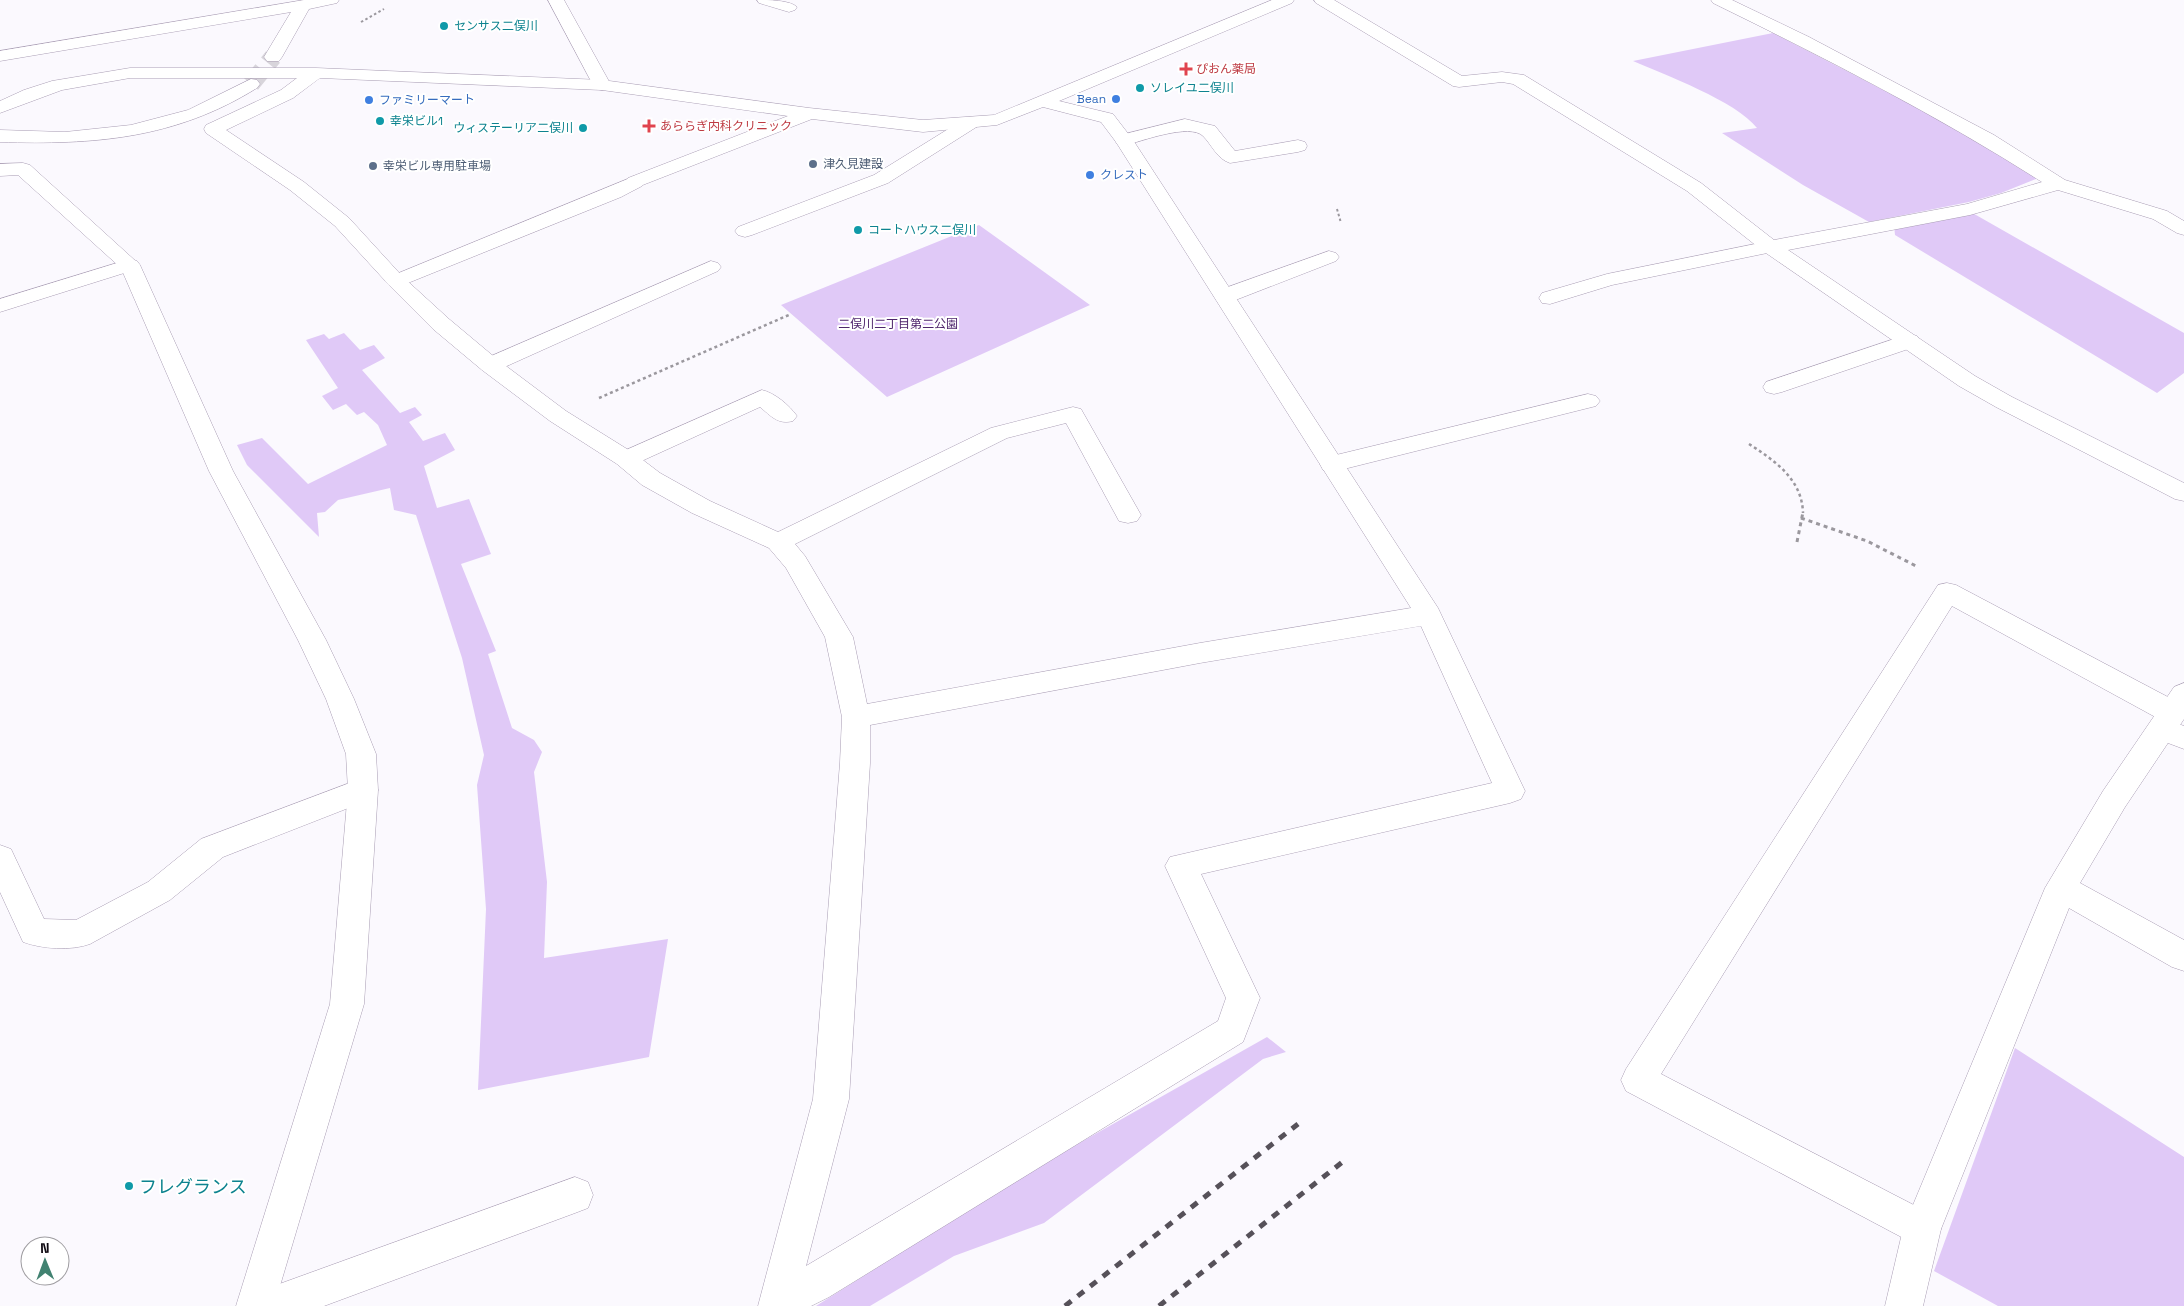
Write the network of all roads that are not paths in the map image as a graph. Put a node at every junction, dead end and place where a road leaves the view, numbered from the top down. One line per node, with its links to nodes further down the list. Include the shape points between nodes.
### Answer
1 (331, 0): 7 (street)
2 (556, 0): 13 (street)
3 (765, 0): 8 (street)
4 (1322, 0): 25 (street, via 1459,82 1502,77 1518,79 1694,187)
5 (1719, 0): 22 (street, via 1987,139)
6 (1276, 1): 14 (street)
7 (303, 5): 9 (street); 10 (street)
8 (789, 7)
9 (0, 56)
10 (273, 57)
11 (316, 73): 13 (street); 15 (street, via 130,73 58,85); 29 (street, via 288,94 213,129 297,186 342,222)
12 (251, 84): 18 (street, via 209,108 148,127 57,138)
13 (602, 85): 16 (street)
14 (1043, 102): 17 (street, via 997,120); 19 (street, via 1107,118)
15 (0, 108)
16 (809, 113): 17 (street, via 923,126); 29 (street)
17 (972, 122): 24 (street, via 881,179)
18 (0, 136)
19 (1124, 140): 20 (street, via 1185,125 1208,130 1230,157); 30 (street)
20 (1298, 146)
21 (0, 170): 27 (street, via 23,169)
22 (2058, 184): 23 (street, via 2160,215); 25 (street, via 1970,208)
23 (2184, 229)
24 (745, 231)
25 (1770, 247): 31 (street, via 1607,280); 33 (street)
26 (1329, 257): 30 (street)
27 (130, 265): 32 (street); 46 (street, via 221,471 340,699 361,754)
28 (711, 268): 34 (street)
29 (396, 281): 34 (street, via 440,324)
30 (1225, 296): 39 (street)
31 (1550, 298)
32 (0, 306)
33 (1909, 341): 35 (street); 40 (street, via 2004,402)
34 (490, 365): 38 (street, via 558,416)
35 (1774, 387)
36 (1588, 401): 39 (street)
37 (785, 416): 38 (street, via 762,397)
38 (626, 459): 42 (street, via 651,480)
39 (1332, 464): 43 (street)
40 (2184, 493)
41 (1128, 515): 42 (street, via 1073,414 999,433)
42 (778, 542): 44 (street, via 796,562 839,637)
43 (1429, 615): 44 (street, via 1200,653); 52 (street, via 1510,791 1181,866 1243,998 1231,1031)
44 (856, 717): 52 (street, via 856,763 831,1099)
45 (2176, 718): 48 (street, via 2114,799); 51 (street, via 1947,592 1638,1080)
46 (363, 790): 47 (street, via 212,848 159,891 80,934 34,932); 53 (street, via 347,1004)
47 (0, 858)
48 (2061, 888): 49 (street); 51 (street)
49 (2184, 957)
50 (575, 1195): 54 (street)
51 (1922, 1229): 55 (street)
52 (776, 1305)
53 (255, 1306)
54 (271, 1306)
55 (1904, 1306)

